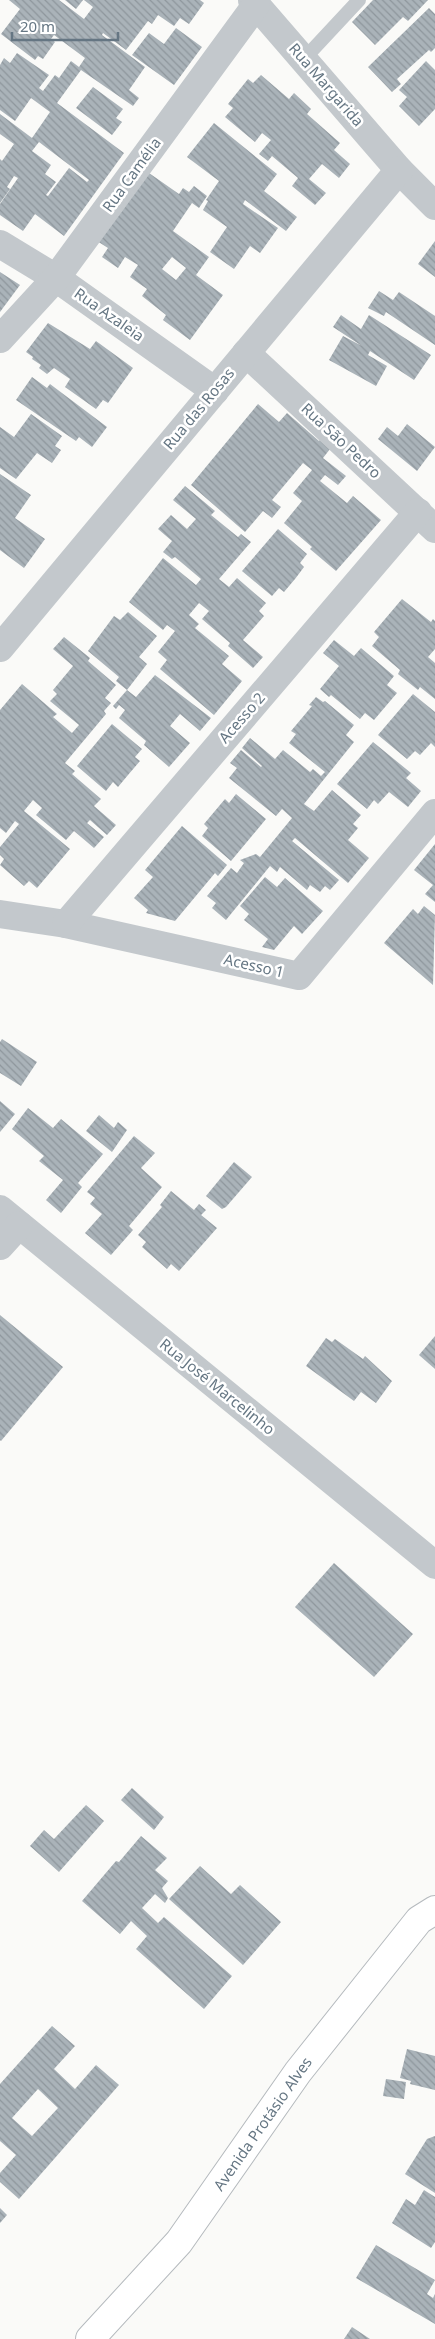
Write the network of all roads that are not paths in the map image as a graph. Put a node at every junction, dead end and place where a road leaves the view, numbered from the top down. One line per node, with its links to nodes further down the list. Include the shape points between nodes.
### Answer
1 (359, 0): 3 (lane)
2 (254, 2): 3 (street, Rua Margarida); 7 (street, Rua Camélia)
3 (304, 59): 4 (street, Rua Margarida)
4 (399, 170): 5 (street, Rua Margarida); 9 (street, Rua das Rosas)
5 (435, 206)
6 (0, 244): 7 (street, Rua Azaleia)
7 (56, 278): 8 (street, Rua Camélia); 10 (street, Rua Azaleia)
8 (0, 339)
9 (246, 353): 10 (street, Rua das Rosas); 11 (street, Rua São Pedro)
10 (215, 390): 12 (street, Rua das Rosas)
11 (427, 521): 15 (street, Acesso 2)
12 (0, 648)
13 (435, 813): 15 (street, Acesso 1, via 300,976)
14 (0, 914): 15 (street, Acesso 1)
15 (66, 924)
16 (9, 1217): 17 (street); 18 (street, Rua José Marcelinho)
17 (0, 1246)
18 (435, 1565)
19 (435, 1910): 20 (main road, Avenida Protásio Alves, via 419,1920 298,2072 180,2242)
20 (90, 2339)

